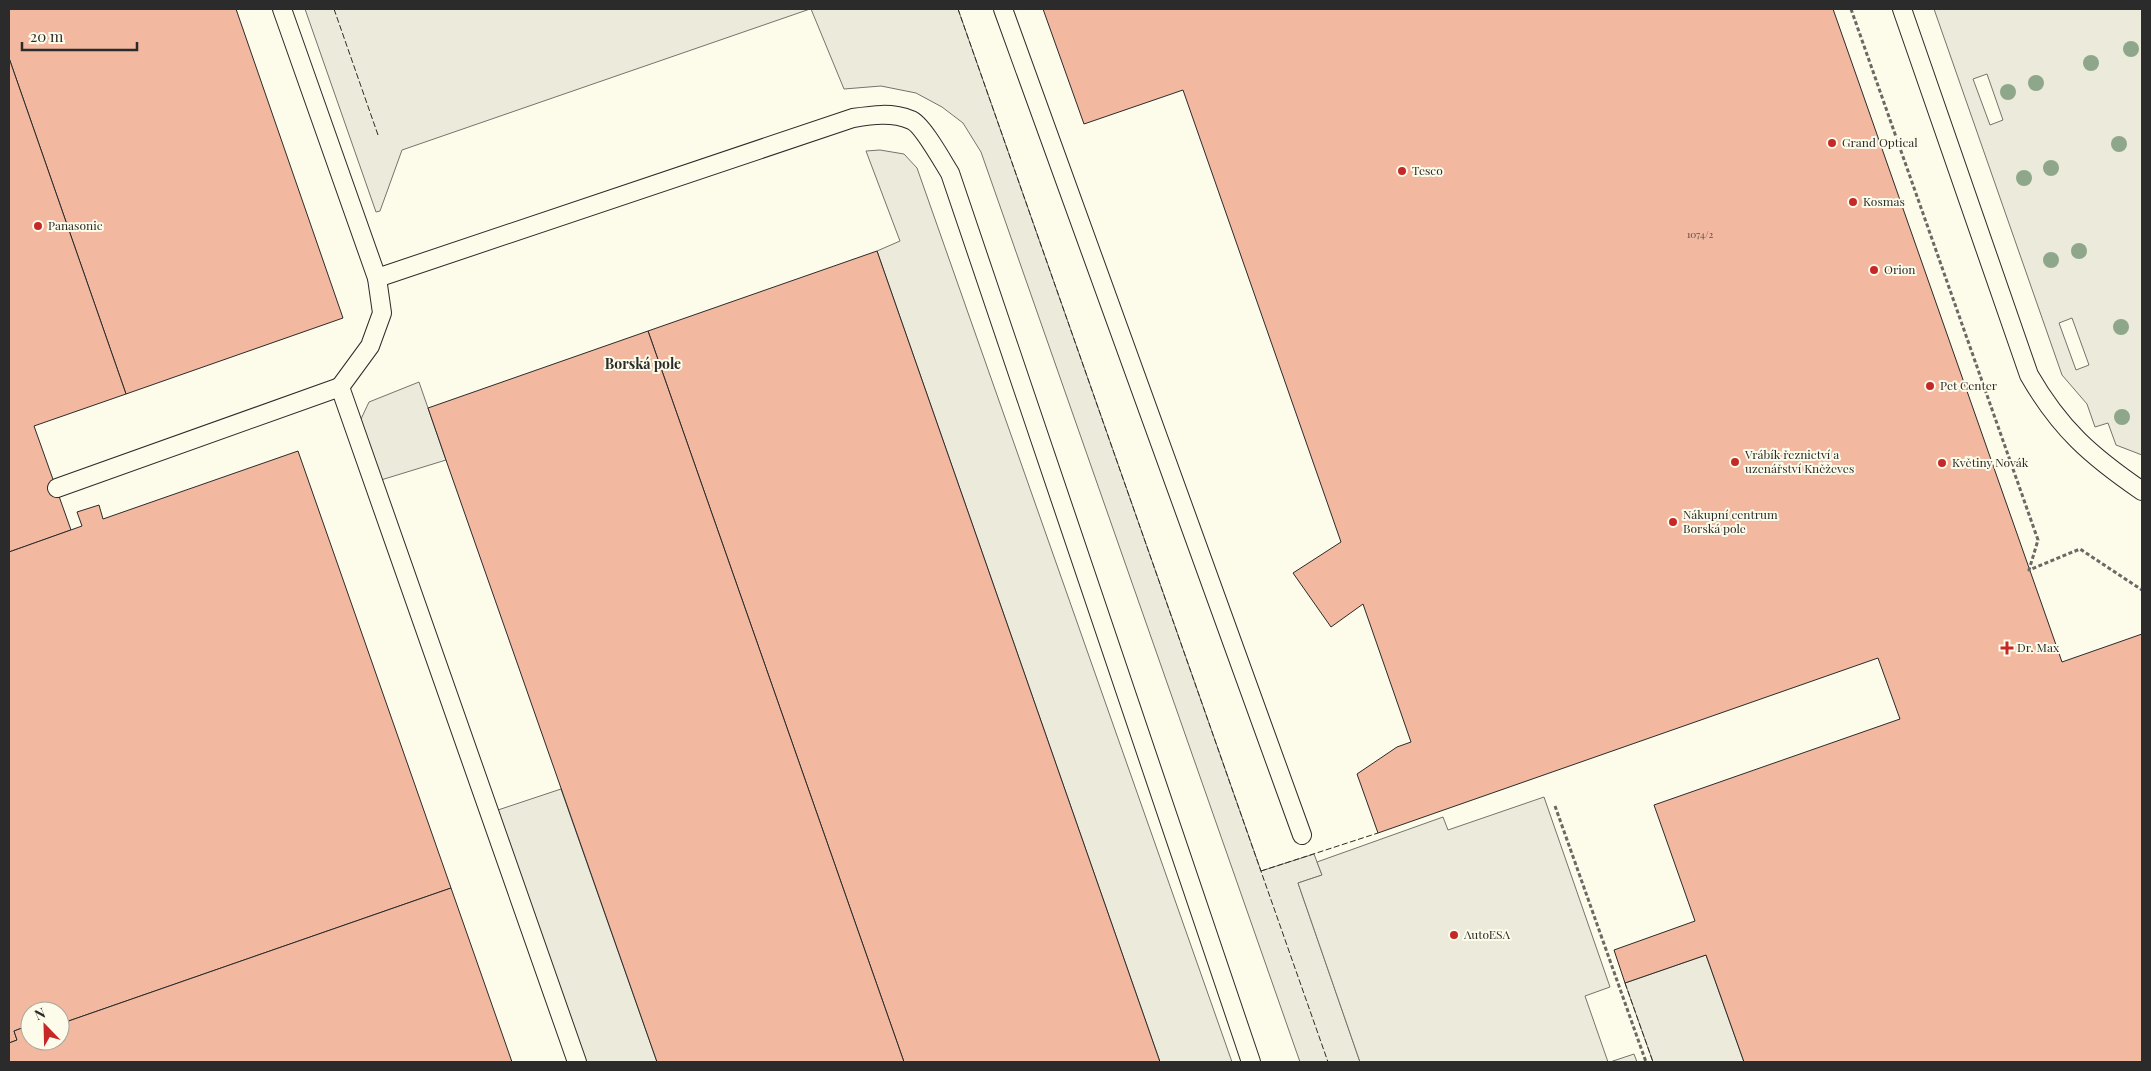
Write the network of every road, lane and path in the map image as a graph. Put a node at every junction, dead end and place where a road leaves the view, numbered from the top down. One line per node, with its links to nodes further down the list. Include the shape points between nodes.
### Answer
1 (282, 9): 5 (lane)
2 (1003, 9): 11 (lane)
3 (1851, 9): 9 (path, via 2038,540 2030,570 2080,549)
4 (1902, 9): 8 (lane, via 2029,375 2050,410 2079,443)
5 (377, 278): 6 (lane, via 382,313 370,346); 13 (lane, via 853,118 877,114 913,120 950,173)
6 (340, 387): 7 (lane); 12 (lane)
7 (57, 488)
8 (2142, 491)
9 (2142, 590)
10 (1555, 806): 14 (path)
11 (1302, 835)
12 (577, 1062)
13 (1251, 1062)
14 (1646, 1062)

